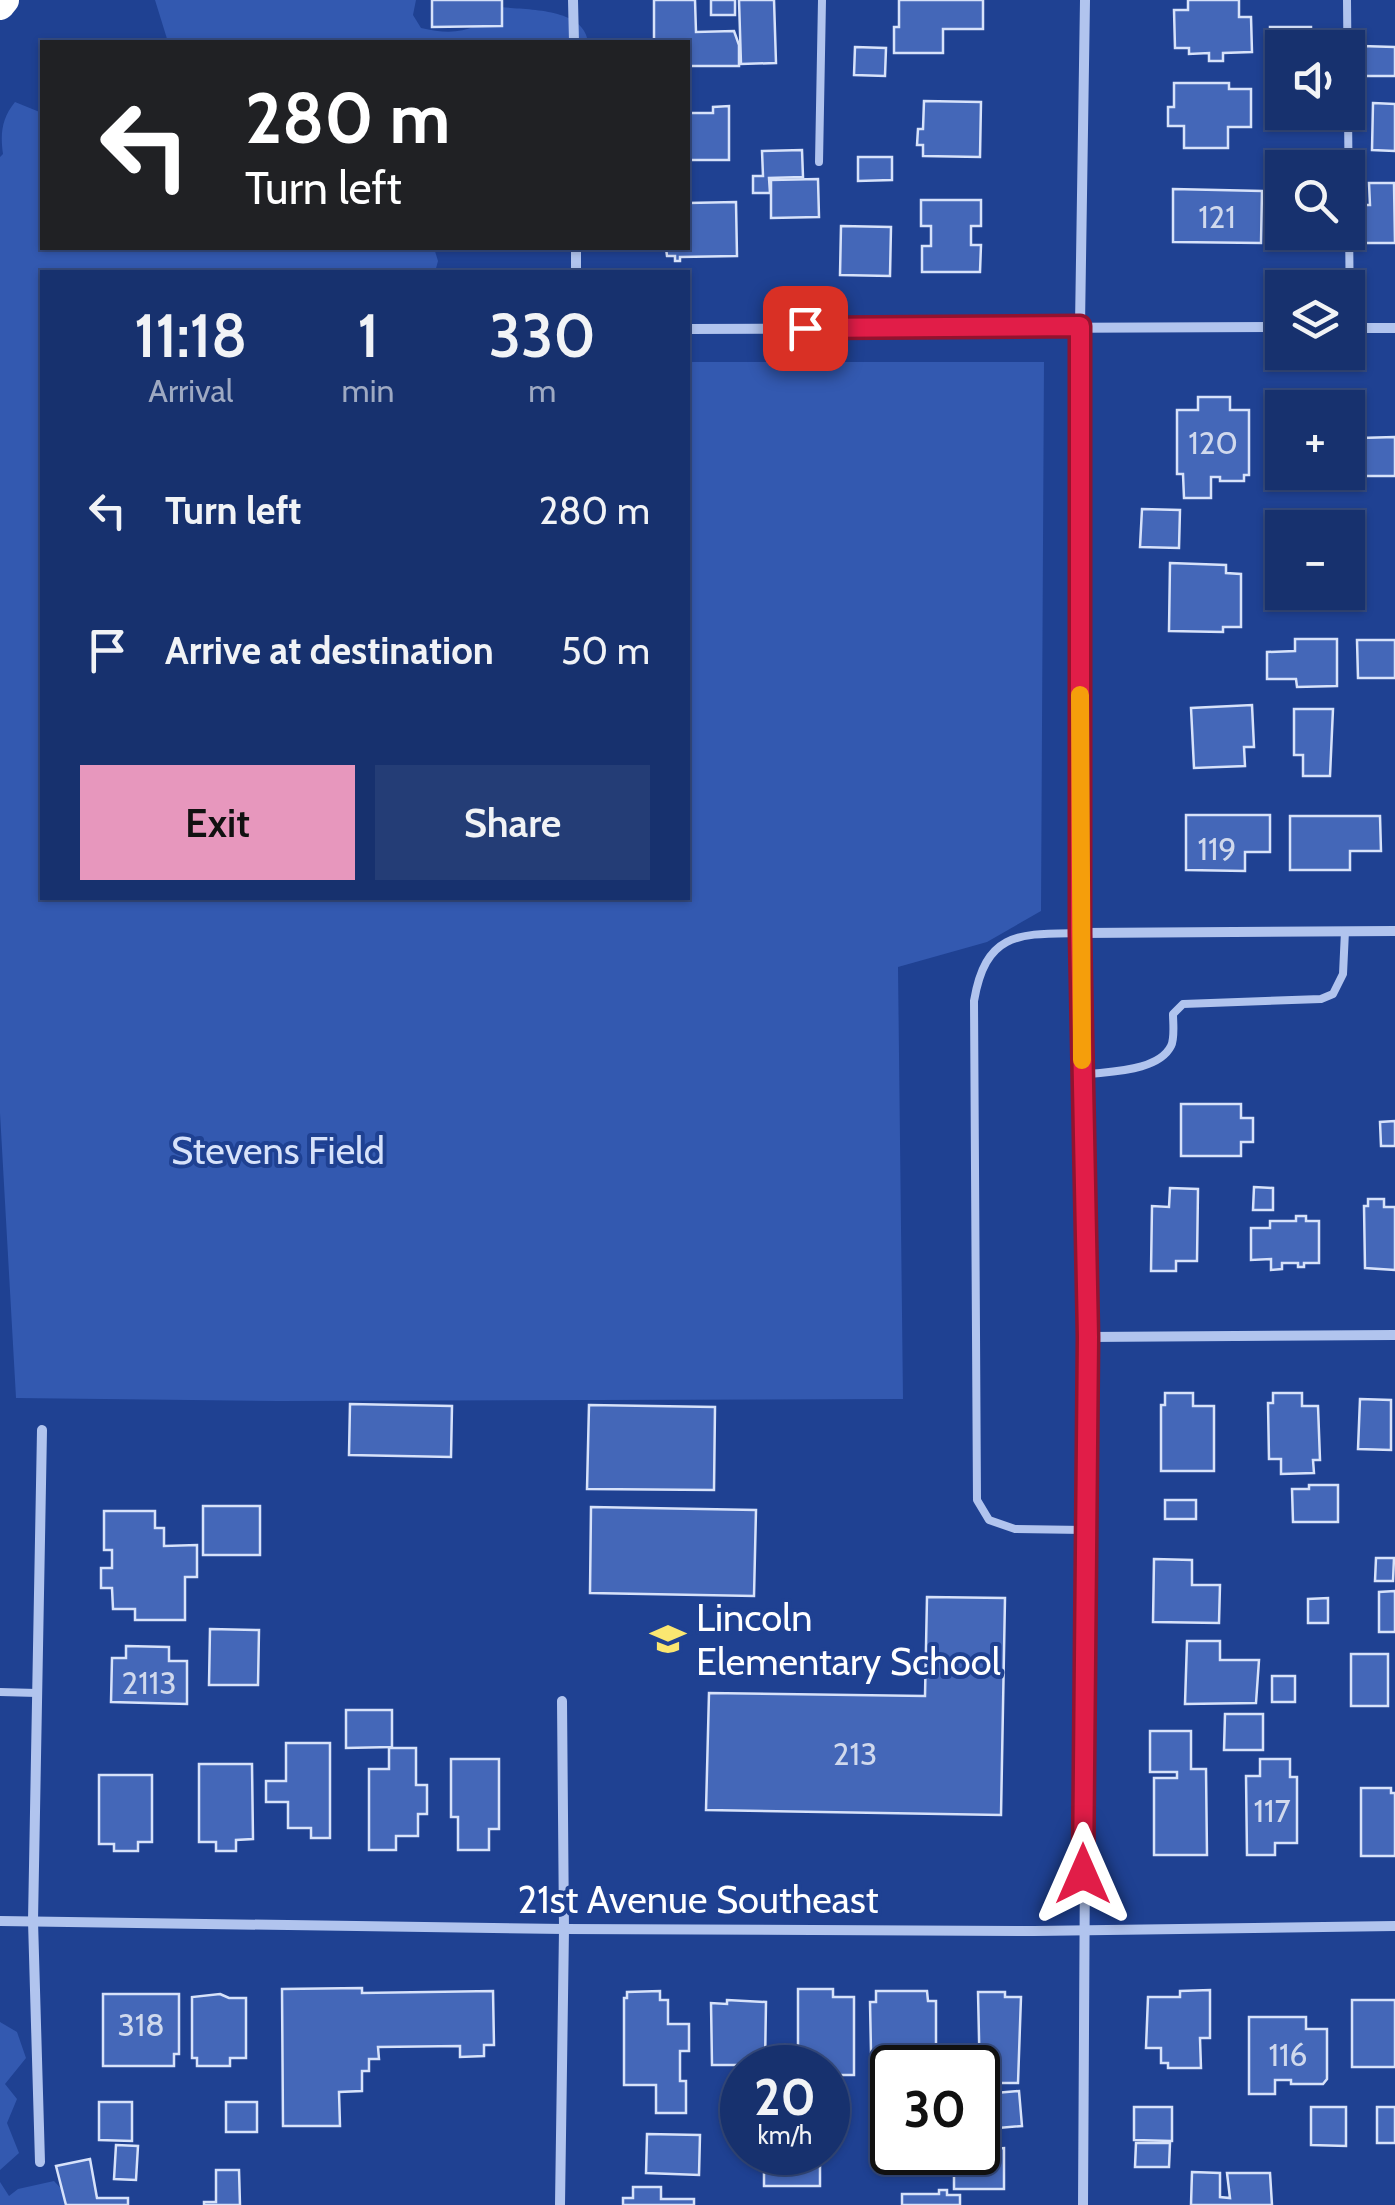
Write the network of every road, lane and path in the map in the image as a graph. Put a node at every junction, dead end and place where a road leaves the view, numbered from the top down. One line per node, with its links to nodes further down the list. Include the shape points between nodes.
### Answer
1 (573, 0): 5 (street)
2 (822, 0): 6 (lane)
3 (1085, 0): 8 (street)
4 (1348, 0): 7 (lane)
5 (574, 40)
6 (819, 162)
7 (1349, 270)
8 (1080, 326): 9 (street); 12 (street); 15 (street)
9 (1265, 327)
10 (1365, 328): 11 (street)
11 (1395, 328)
12 (690, 329)
13 (1344, 931): 14 (street); 15 (street); 16 (lane, via 1343,974 1333,994 1183,1004 1173,1014 1172,1044 1160,1059)
14 (1395, 931)
15 (1080, 933): 16 (street); 20 (lane, via 1018,934 995,951 977,981 977,1500 988,1520 1016,1529)
16 (1082, 1075): 18 (street)
17 (1395, 1334): 18 (street)
18 (1088, 1337): 20 (street)
19 (42, 1430): 22 (street)
20 (1084, 1530): 27 (street)
21 (0, 1692): 22 (lane)
22 (37, 1693): 25 (street)
23 (562, 1701): 28 (street)
24 (0, 1921): 25 (street, 21st Avenue Southeast)
25 (33, 1921): 28 (street, 21st Avenue Southeast); 29 (street)
26 (1395, 1926): 27 (street, 21st Avenue Southeast)
27 (1082, 1928): 28 (street, 21st Avenue Southeast); 31 (street)
28 (564, 1929): 30 (street)
29 (40, 2162)
30 (560, 2205)
31 (1083, 2205)

